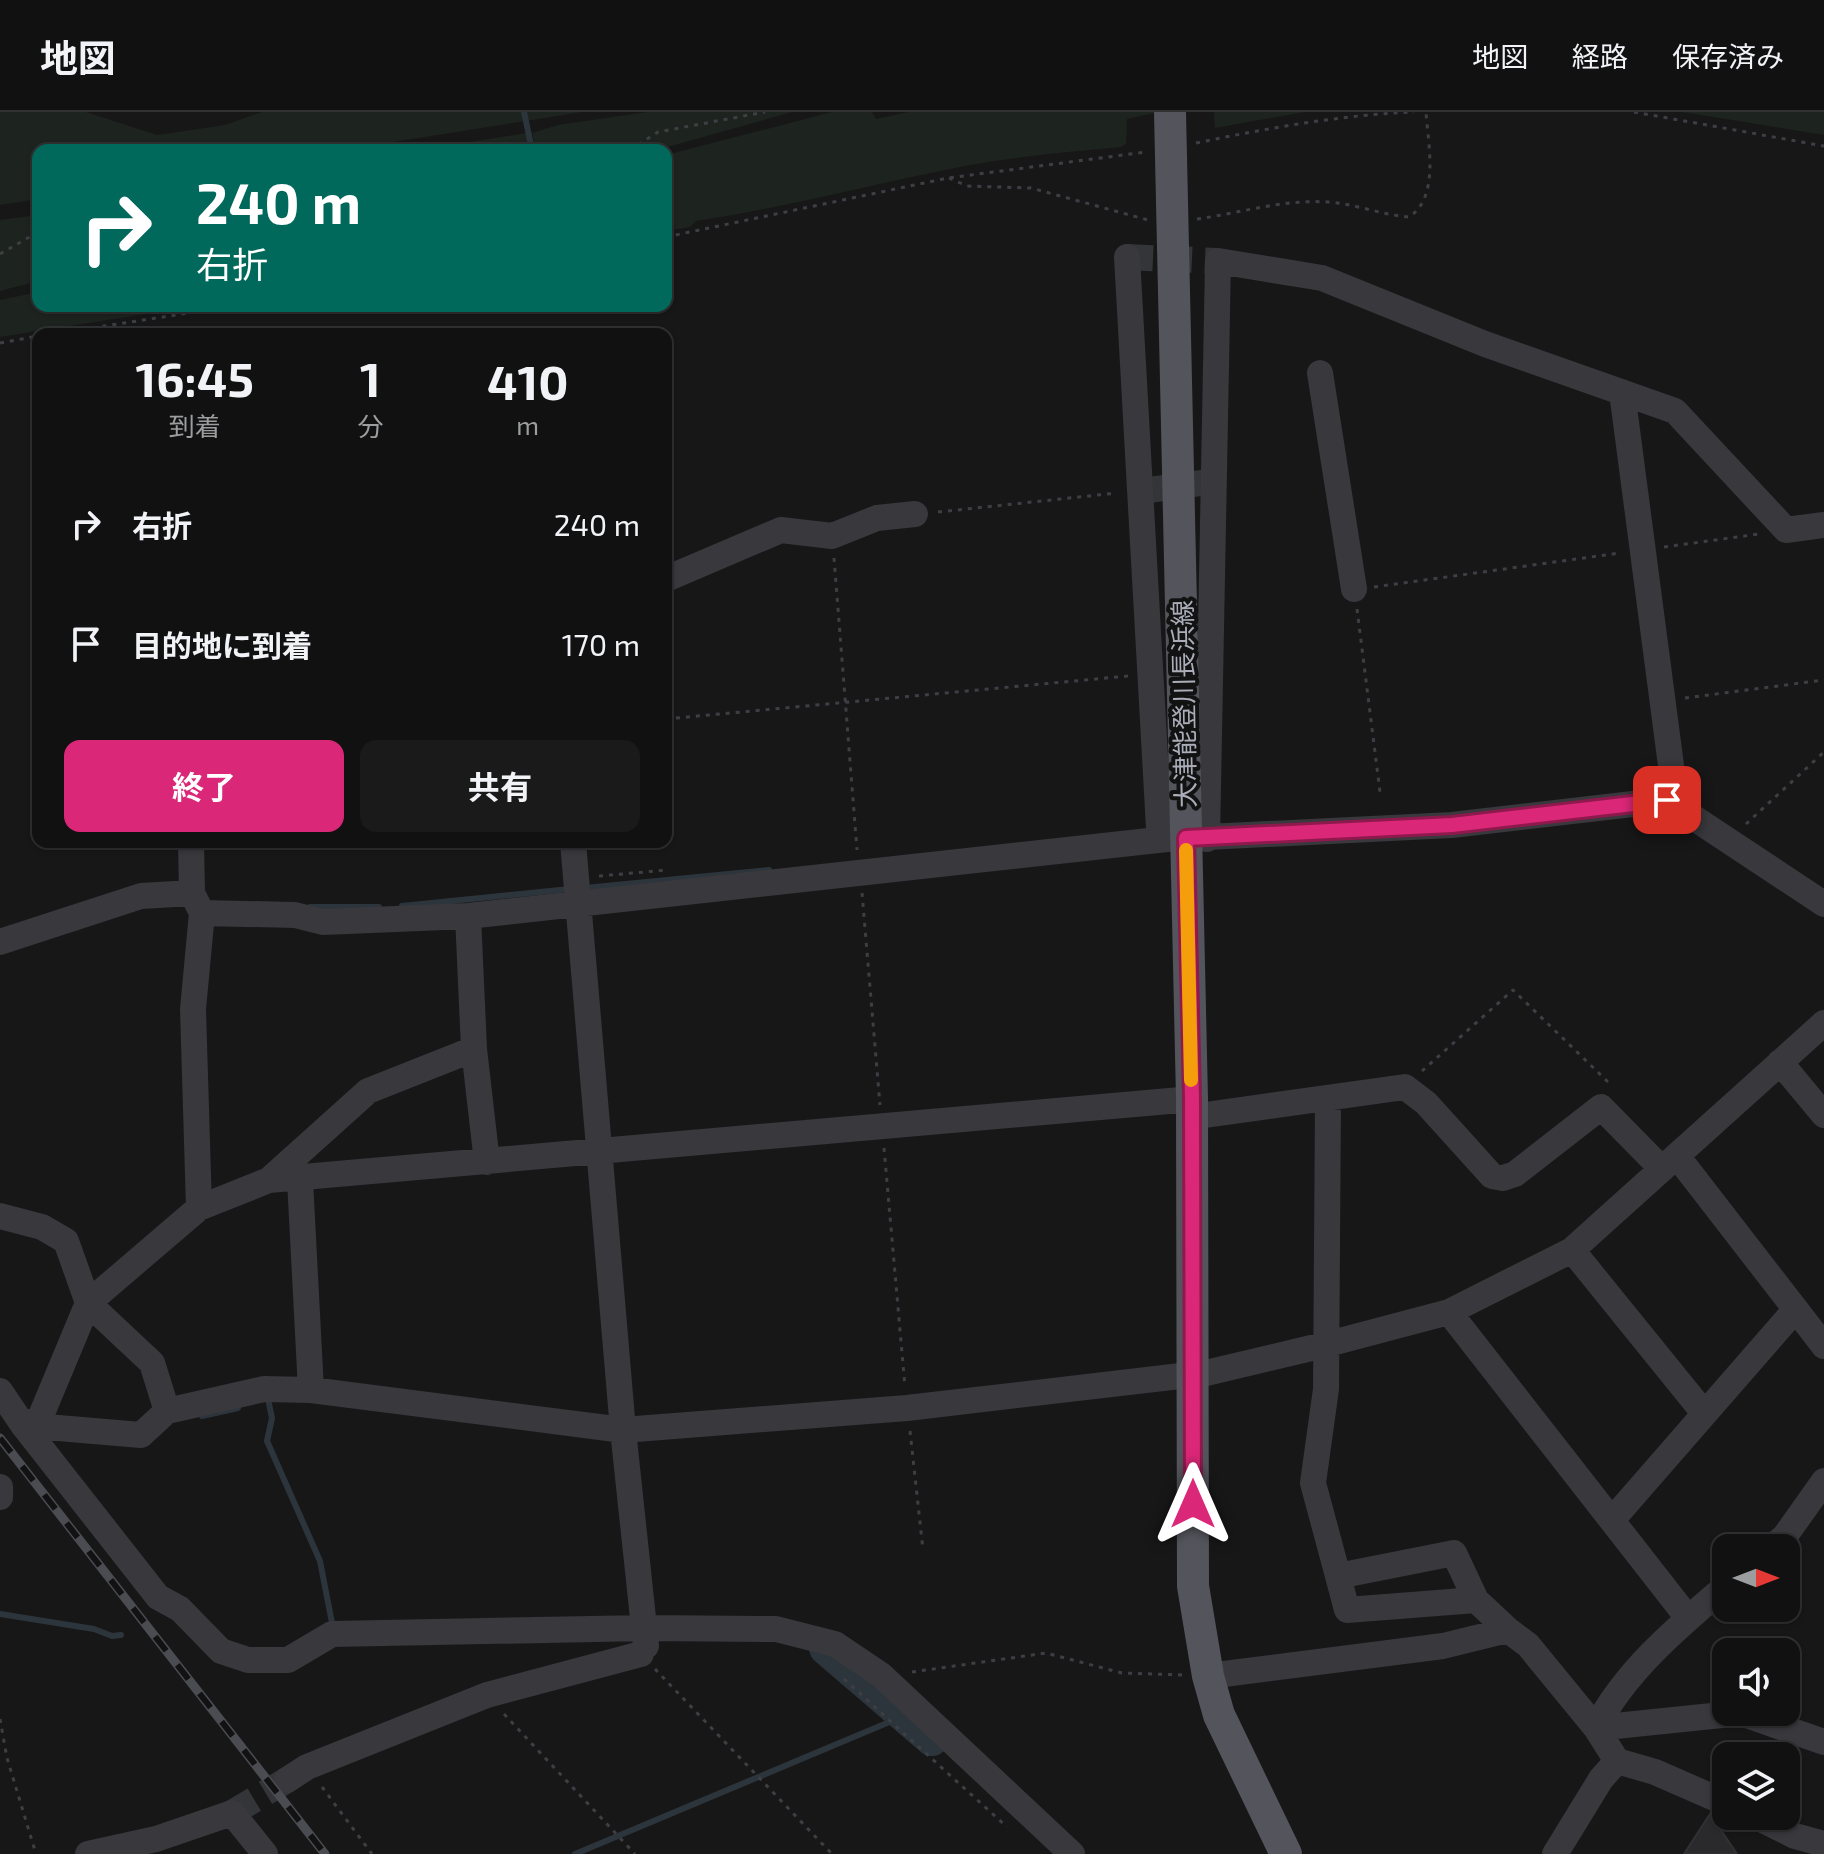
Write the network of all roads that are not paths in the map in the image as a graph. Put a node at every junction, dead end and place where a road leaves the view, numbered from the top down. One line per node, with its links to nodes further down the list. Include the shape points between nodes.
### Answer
1 (1170, 133): 10 (main road, 大津能登川長浜線)
2 (1127, 257): 10 (street, via 1159,828)
3 (1320, 373): 8 (street)
4 (1622, 392): 6 (street, via 1675,411 1786,530); 9 (street); 10 (street, via 1322,278 1218,261)
5 (915, 514): 7 (street, via 877,518 832,536 781,530)
6 (1824, 525)
7 (672, 576)
8 (1354, 589)
9 (1672, 773)
10 (1187, 838): 13 (street); 15 (street, via 1452,825 1667,800); 22 (main road, 大津能登川長浜線)
11 (192, 848): 14 (street)
12 (573, 848): 13 (street)
13 (577, 894): 16 (street); 24 (street)
14 (197, 903): 16 (street, via 323,922); 17 (street, via 141,896); 29 (street, via 193,1009)
15 (1824, 904)
16 (468, 916): 19 (street)
17 (0, 942)
18 (1824, 1023): 20 (street)
19 (474, 1049): 25 (street); 27 (street, via 368,1091)
20 (1780, 1062): 23 (street); 26 (street)
21 (1328, 1101): 22 (street); 26 (street, via 1405,1087 1492,1176 1503,1178 1601,1107); 35 (street)
22 (1192, 1108): 24 (street); 37 (main road, 大津能登川長浜線)
23 (1824, 1115)
24 (600, 1153): 25 (street); 43 (street)
25 (487, 1162): 28 (street)
26 (1670, 1163): 31 (street); 33 (street)
27 (269, 1180): 28 (street); 29 (street)
28 (300, 1180): 38 (street)
29 (199, 1208): 32 (street)
30 (0, 1216): 32 (street, via 58,1233 66,1241)
31 (1572, 1250): 34 (street); 40 (street)
32 (85, 1308): 41 (street, via 152,1363); 42 (street, via 40,1418)
33 (1795, 1310): 36 (street); 40 (street)
34 (1449, 1312): 35 (street); 47 (street)
35 (1328, 1344): 37 (street); 49 (street, via 1313,1483)
36 (1824, 1346)
37 (1193, 1375): 43 (street, via 907,1408); 57 (main road, 大津能登川長浜線, via 1193,1586)
38 (311, 1390): 41 (street, via 264,1389); 43 (street)
39 (0, 1391): 42 (street)
40 (1704, 1413): 47 (street)
41 (163, 1415): 42 (street, via 141,1435)
42 (23, 1425): 55 (street, via 158,1597 180,1609 221,1651 248,1660 288,1660 332,1634)
43 (623, 1430): 55 (street)
44 (1824, 1481): 48 (street)
45 (0, 1487): 46 (street)
46 (0, 1497)
47 (1612, 1520): 53 (street)
48 (1786, 1534)
49 (1338, 1576): 51 (street, via 1454,1553); 52 (street, via 1347,1610)
50 (1712, 1598): 53 (street)
51 (1476, 1600): 52 (street); 54 (street)
52 (1373, 1610): 56 (street)
53 (1688, 1618): 58 (street, via 1609,1701)
54 (1508, 1630): 56 (street); 58 (street, via 1528,1645)
55 (644, 1643): 61 (street, via 487,1695); 68 (street, via 776,1629 835,1644 881,1675)
56 (1381, 1656): 57 (street)
57 (1208, 1676): 69 (main road, 大津能登川長浜線, via 1219,1715)
58 (1596, 1728): 59 (street, via 1741,1713); 60 (street)
59 (1824, 1742)
60 (1617, 1761): 62 (street); 70 (street)
61 (297, 1773)
62 (1712, 1797)
63 (1783, 1830): 64 (street)
64 (1824, 1844)
65 (162, 1846): 66 (street); 67 (street, via 232,1813)
66 (88, 1854)
67 (265, 1854)
68 (1072, 1854)
69 (1286, 1854)
70 (1555, 1854)

